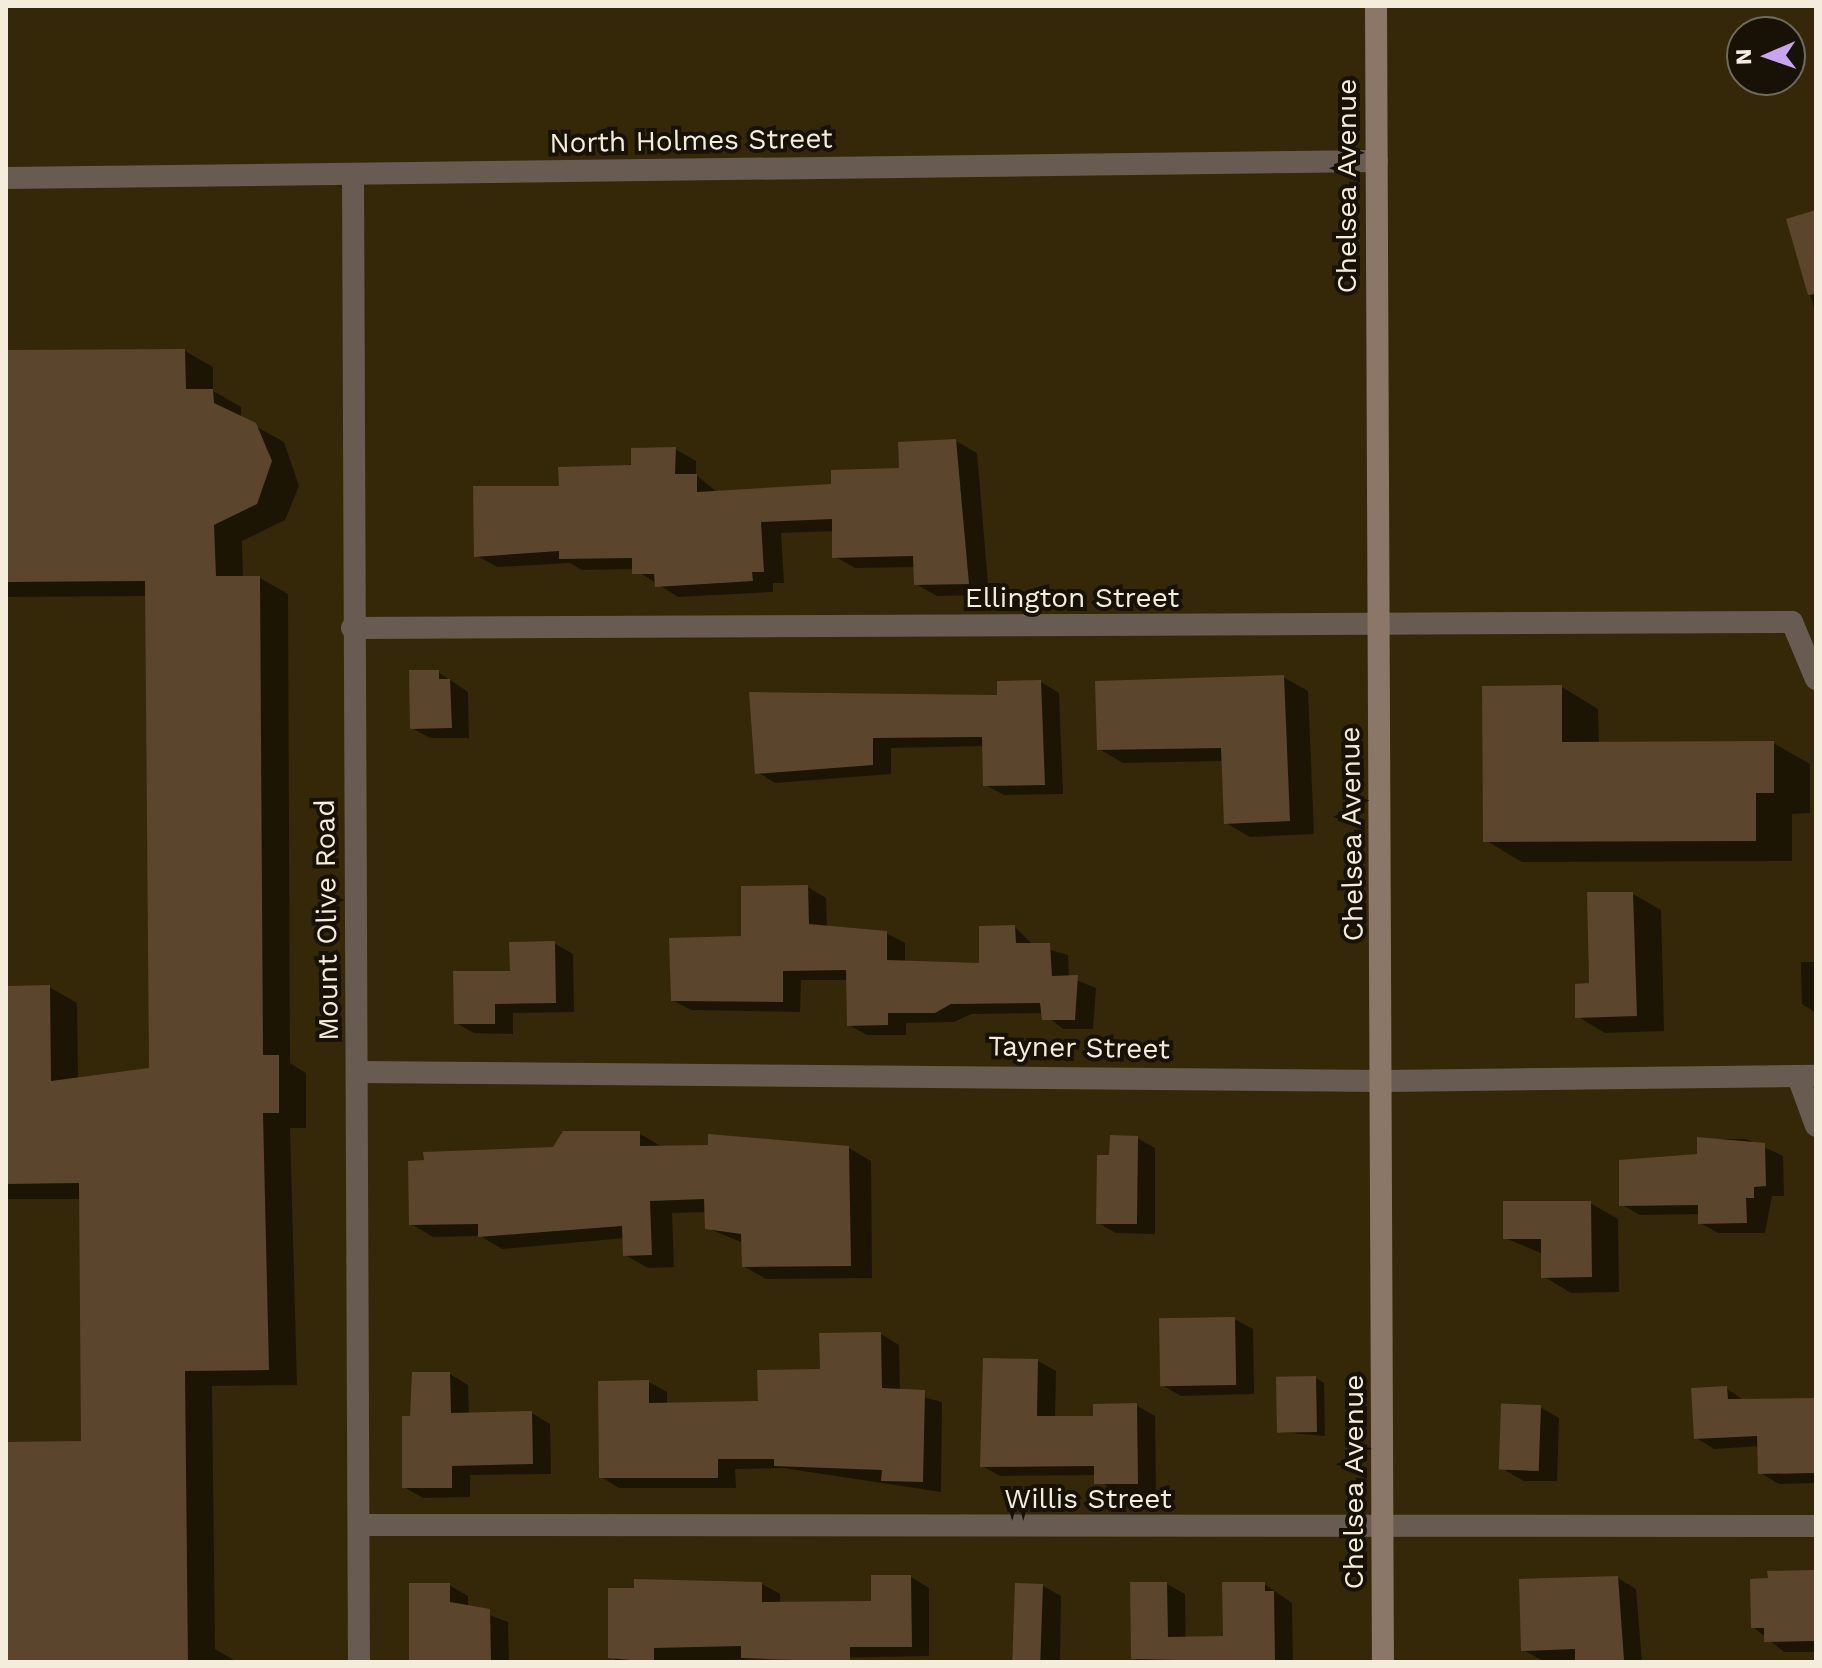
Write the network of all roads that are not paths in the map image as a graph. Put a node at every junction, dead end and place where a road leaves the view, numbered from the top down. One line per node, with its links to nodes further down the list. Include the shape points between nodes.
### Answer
1 (1376, 6): 2 (main road, Chelsea Avenue)
2 (1377, 161): 3 (street, North Holmes Street); 6 (main road, Chelsea Avenue)
3 (353, 177): 4 (street, North Holmes Street); 5 (street, Mount Olive Road)
4 (6, 178)
5 (352, 628): 6 (street, Ellington Street); 8 (street, Mount Olive Road)
6 (1380, 629): 7 (street, Ellington Street, via 1792,622); 10 (main road, Chelsea Avenue)
7 (1816, 679)
8 (360, 1072): 10 (street, Tayner Street); 12 (street, Mount Olive Road)
9 (1807, 1076): 10 (street, Tayner Street); 11 (street)
10 (1385, 1081): 14 (main road, Chelsea Avenue)
11 (1816, 1126)
12 (360, 1525): 14 (street, Willis Street); 15 (street, Mount Olive Road)
13 (1816, 1526): 14 (street, Willis Street)
14 (1383, 1531): 16 (main road, Chelsea Avenue)
15 (359, 1662)
16 (1383, 1662)

